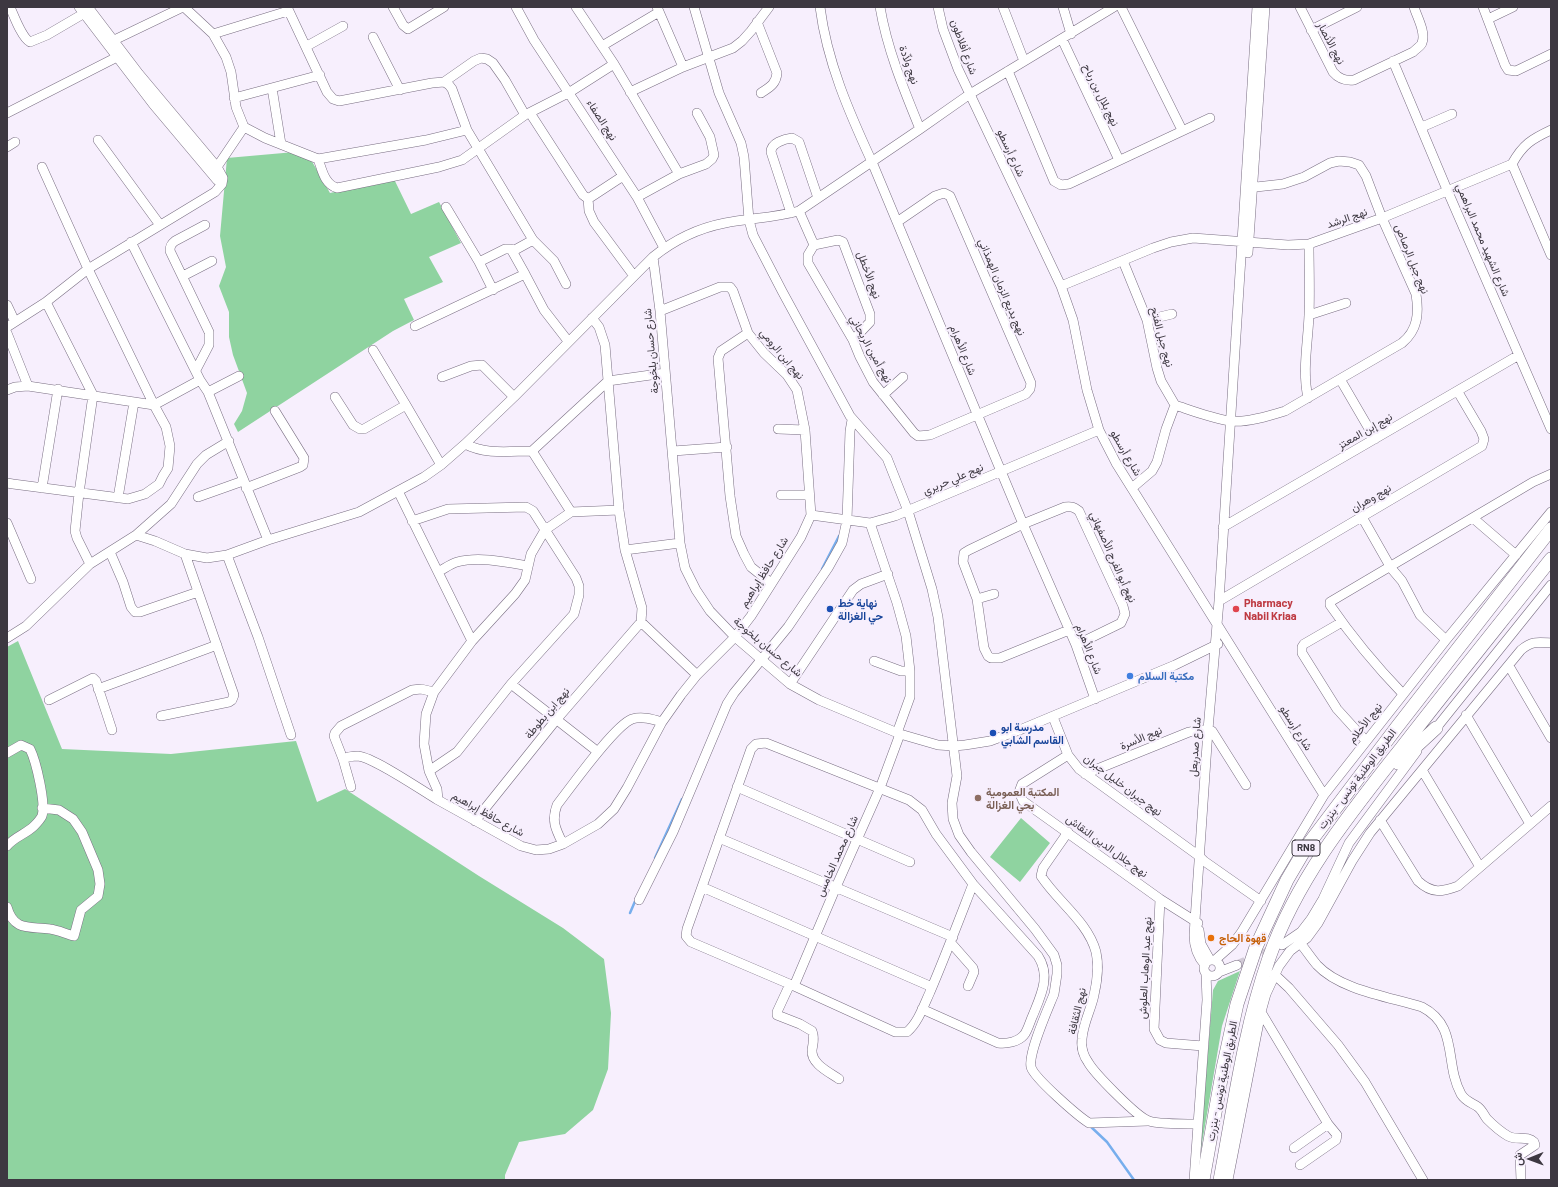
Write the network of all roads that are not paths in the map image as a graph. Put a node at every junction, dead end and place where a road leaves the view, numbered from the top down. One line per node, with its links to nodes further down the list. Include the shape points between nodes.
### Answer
1 (10, 7): 23 (street, via 26,40 30,42)
2 (183, 7): 30 (street); 34 (street)
3 (393, 7): 4 (street, via 408,29)
4 (444, 7)
5 (516, 7): 49 (street, نهج الصفاء, via 534,40)
6 (576, 7): 36 (street)
7 (694, 7): 39 (street)
8 (769, 7): 27 (street)
9 (820, 7): 70 (street, شارع الأهرام, via 830,57 851,117)
10 (880, 7): 61 (street, نهج ولاّدة, via 897,72)
11 (938, 7): 52 (street, شارع أفلاطون, via 943,30)
12 (1003, 7): 40 (street)
13 (1063, 7): 31 (street)
14 (1114, 7): 31 (street)
15 (1121, 7): 63 (street)
16 (1257, 7): 77 (street)
17 (1264, 7): 77 (street)
18 (1300, 7): 29 (street, نهج الأنصار)
19 (1357, 7): 29 (street)
20 (1414, 7): 41 (street, نهج الأنصار, via 1423,42 1412,52)
21 (1484, 7): 26 (street)
22 (1513, 7): 26 (street)
23 (85, 9): 34 (street)
24 (288, 9): 30 (street); 35 (street)
25 (658, 9): 36 (street); 43 (street)
26 (1488, 19): 37 (street, via 1508,70 1516,71)
27 (757, 22): 39 (street, via 742,41 732,48); 51 (street, via 777,74 776,81 771,87)
28 (343, 26): 35 (street)
29 (1311, 30): 41 (street, نهج الأنصار, via 1333,72 1342,79 1354,80)
30 (213, 34): 53 (street, via 231,72)
31 (1071, 34): 33 (street)
32 (373, 38): 48 (street)
33 (1062, 39): 40 (street); 69 (street, نهج بلال بن رباح)
34 (111, 42): 38 (street)
35 (306, 46): 45 (street)
36 (602, 46): 42 (street)
37 (1551, 54)
38 (119, 56): 54 (street); 73 (street); 76 (street, via 153,104)
39 (708, 57): 43 (street); 85 (street, via 719,94 744,157)
40 (1024, 61): 44 (street)
41 (1393, 61): 60 (street, شارع الشهيد محمد البراهمي)
42 (614, 64): 49 (street); 50 (street)
43 (683, 67): 50 (street)
44 (1008, 71): 52 (street); 69 (street, via 1054,181 1061,185 1068,184)
45 (320, 75): 47 (street); 48 (street, via 327,92 339,101)
46 (444, 82): 48 (street); 56 (street, via 474,61 487,59 506,80); 62 (street, via 452,89)
47 (272, 88): 53 (street); 66 (street)
48 (400, 90)
49 (570, 92): 56 (street); 75 (street, نهج الصفاء)
50 (630, 92): 74 (street)
51 (761, 93)
52 (970, 94): 61 (street); 106 (street, شارع أرسطو)
53 (234, 98): 59 (street)
54 (7, 113)
55 (697, 113): 74 (street, via 710,137 714,155 710,162)
56 (528, 114): 67 (street); 80 (street, via 583,195)
57 (1452, 114): 60 (street)
58 (1210, 118): 63 (street)
59 (244, 127): 66 (street, via 254,134); 73 (street)
60 (1422, 127): 78 (street, شارع الشهيد محمد البراهمي)
61 (920, 129): 70 (street)
62 (467, 130): 67 (street); 68 (street)
63 (1182, 130): 69 (street)
64 (1551, 130): 71 (street, via 1524,145)
65 (98, 140): 87 (street)
66 (281, 144): 68 (street)
67 (478, 148): 68 (street, via 452,164 336,188 329,184); 89 (street)
68 (318, 159)
69 (1119, 160)
70 (872, 162): 81 (street); 86 (street, شارع الأهرام)
71 (1512, 164): 78 (street, نهج الرشد); 96 (street)
72 (42, 167): 101 (street)
73 (217, 167): 76 (street, via 223,178)
74 (680, 174): 79 (street)
75 (623, 176): 79 (street, نهج الصفاء); 80 (street)
76 (222, 184): 87 (street, via 210,196)
77 (1249, 188): 84 (street, نهج جبل الرصاص, via 1283,184 1304,177 1330,163 1350,162 1359,165 1366,176); 91 (street, شارع صدربعل)
78 (1448, 192): 84 (street, نهج الرشد); 124 (street, شارع الشهيد محمد البراهمي)
79 (637, 197): 94 (street, نهج الصفاء)
80 (588, 198): 104 (street, via 594,222)
81 (818, 198): 83 (street); 83 (street, via 799,142 792,138 775,144 771,152)
82 (446, 207): 100 (street)
83 (795, 212): 85 (street); 93 (street)
84 (1382, 218): 92 (street, نهج الرشد); 130 (street, نهج جبل الرصاص, via 1416,294 1417,318 1413,330 1405,340)
85 (749, 220): 94 (street, via 703,229); 149 (street, via 762,254)
86 (897, 222): 148 (street, شارع الأهرام); 148 (street, نهج بديع الزمان الهمذاني, via 936,196 944,193 950,196 1031,383 1026,394)
87 (160, 224): 90 (street)
88 (205, 225): 103 (street, via 171,243 170,251)
89 (533, 240): 95 (street); 105 (street, via 554,261)
90 (131, 242): 101 (street); 125 (street)
91 (1246, 242): 92 (street, نهج الرشد); 99 (street, نهج الرشد, via 1192,238 1159,246); 150 (street, شارع صدربعل)
92 (1309, 244): 113 (street)
93 (814, 245): 121 (street, نهج أمين الريحاني, via 808,255 808,263); 121 (street, نهج الأخطل, via 838,240 844,242 870,314 870,322)
94 (664, 248): 97 (street)
95 (512, 251): 100 (street, via 505,249); 102 (street)
96 (1551, 255)
97 (653, 257): 104 (street); 111 (street, شارع حسان بلخوجة)
98 (212, 261): 103 (street)
99 (1123, 261): 106 (street, نهج الرشد); 115 (street, نهج جبل الفتح)
100 (479, 262): 107 (street)
101 (88, 269): 108 (street); 144 (street)
102 (525, 274): 107 (street); 122 (street, via 544,310)
103 (182, 276): 125 (street, via 210,337 209,345)
104 (634, 276): 114 (street)
105 (566, 284)
106 (1061, 286): 154 (street, شارع أرسطو, via 1073,320 1087,390)
107 (493, 290): 117 (street)
108 (46, 302): 116 (street); 138 (street)
109 (1346, 303): 113 (street)
110 (7, 305): 116 (street)
111 (660, 311): 120 (street, نهج ابن الرومي, via 726,286 733,291); 126 (street, شارع حسان بلخوجة)
112 (1172, 314): 115 (street)
113 (1309, 315): 142 (street, via 1305,375)
114 (592, 318): 122 (street); 132 (street, via 604,338)
115 (1147, 320): 146 (street, نهج جبل الفتح, via 1156,368)
116 (15, 322): 118 (street)
117 (415, 326)
118 (7, 328)
119 (7, 333): 133 (street)
120 (748, 333): 153 (street, نهج ابن الرومي, via 787,375 797,390); 158 (street, via 718,354)
121 (853, 340): 139 (street, نهج أمين الريحاني, via 873,382)
122 (568, 341): 141 (street)
123 (373, 350): 145 (street)
124 (1520, 355): 137 (street, نهج إبن المعتز); 152 (street, شارع الشهيد محمد البراهمي)
125 (196, 370): 131 (street)
126 (665, 373): 132 (street); 160 (street, شارع حسان بلخوجة)
127 (239, 376): 136 (street)
128 (442, 376): 141 (street, via 482,365)
129 (903, 377): 139 (street)
130 (1340, 379): 142 (street, نهج جبل الرصاص); 155 (street)
131 (200, 380): 136 (street); 144 (street)
132 (608, 381): 159 (street); 174 (street)
133 (28, 386): 134 (street); 135 (street)
134 (58, 389): 138 (street); 166 (street)
135 (7, 390)
136 (208, 392): 156 (street)
137 (1458, 392): 155 (street, نهج إبن المعتز); 179 (street, نهج وهران, via 1481,431 1484,439 1482,446)
138 (93, 395): 143 (street); 169 (street)
139 (883, 395): 148 (street, نهج أمين الريحاني, via 918,436 930,435)
140 (335, 397): 145 (street, via 353,425 360,429)
141 (514, 397): 157 (street)
142 (1308, 398): 150 (street, نهج جبل الرصاص, via 1285,411 1264,417)
143 (134, 402): 144 (street); 173 (street)
144 (154, 405): 173 (street, via 166,427 170,446 168,468 159,484 145,494 128,499)
145 (406, 405): 161 (street)
146 (1175, 405): 150 (street, via 1203,415); 167 (street, via 1157,462 1152,471)
147 (275, 411): 165 (street, via 304,458 304,465)
148 (977, 415): 162 (street, شارع الأهرام)
149 (852, 420): 175 (street, via 887,458); 181 (street)
150 (1232, 421): 186 (street, شارع صدربعل)
151 (778, 429): 153 (street)
152 (1551, 429)
153 (805, 430): 171 (street, نهج ابن الرومي)
154 (1099, 430): 162 (street, نهج علي حريري); 167 (street, شارع أرسطو)
155 (1375, 439): 186 (street, نهج إبن المعتز)
156 (229, 441): 165 (street); 189 (street, via 206,455 197,464 171,504)
157 (465, 444): 159 (street, via 485,451); 161 (street)
158 (727, 447): 160 (street); 204 (street, via 736,536 751,566)
159 (532, 451): 176 (street)
160 (673, 451): 191 (street, شارع حسان بلخوجة)
161 (441, 465): 168 (street)
162 (1001, 472): 175 (street, نهج علي حريري); 185 (street, شارع الأهرام)
163 (1551, 474): 180 (street)
164 (7, 482): 166 (street)
165 (245, 484): 172 (street); 190 (street)
166 (42, 488): 169 (street)
167 (1132, 488): 212 (street, شارع أرسطو)
168 (398, 491): 182 (street); 190 (street, via 359,512)
169 (79, 493): 173 (street); 198 (street, via 76,538)
170 (781, 495): 171 (street)
171 (809, 495): 178 (street, نهج ابن الرومي)
172 (198, 497)
173 (118, 498)
174 (619, 510): 176 (street); 192 (street)
175 (908, 511): 184 (street, نهج علي حريري); 246 (street, via 938,617)
176 (571, 512): 188 (street)
177 (1551, 512): 196 (street, نهج الأحلام)
178 (811, 515): 181 (street, نهج علي حريري); 204 (street, شارع حافظ إبراهيم, via 801,537)
179 (1362, 517): 200 (street); 209 (street, نهج وهران)
180 (1473, 518): 196 (street); 200 (street)
181 (847, 520): 184 (street, نهج علي حريري); 222 (street, via 842,543 828,568)
182 (412, 521): 188 (street, via 448,509 522,506 533,511); 201 (street)
183 (7, 523): 203 (street)
184 (870, 523): 202 (street, شارع محمد الخامس)
185 (1023, 524): 208 (street, via 964,553 963,562); 213 (street, شارع الأهرام); 220 (street, نهج أبو الفرج الأصفهاني, via 1065,507 1071,506 1079,511 1123,606 1125,614 1121,623)
186 (1226, 526): 209 (street, شارع صدربعل)
187 (1551, 529): 302 (highway, الطريق الوطنية تونس - بنزرت / RN8, via 1307,846 1287,880 1256,947 1237,1004)
188 (545, 530): 199 (street, شارع حافظ إبراهيم, via 531,554); 227 (street, via 576,578 579,586 578,603 574,614)
189 (136, 535): 193 (street); 194 (street)
190 (268, 540): 195 (street)
191 (680, 543): 192 (street); 214 (street, شارع حسان بلخوجة, via 685,568 696,590 710,611)
192 (625, 550): 210 (street, via 642,608)
193 (110, 552): 198 (street); 206 (street, via 135,612)
194 (185, 554): 195 (street, via 207,558); 206 (street)
195 (227, 555): 243 (street)
196 (1516, 555): 216 (street, نهج الأحلام)
197 (1551, 559): 270 (highway, الطريق الوطنية تونس - بنزرت / RN8, via 1341,825)
198 (90, 564): 215 (street, via 26,626)
199 (528, 566): 201 (street, via 501,561 463,561); 217 (street, شارع حافظ إبراهيم, via 525,580 515,594)
200 (1391, 568): 211 (street, via 1330,602); 216 (street, via 1402,581 1420,615)
201 (438, 572): 217 (street)
202 (888, 574): 225 (street, شارع محمد الخامس, via 906,636); 228 (street, via 867,581 853,590)
203 (31, 579)
204 (771, 583): 214 (street, شارع حافظ إبراهيم)
205 (1551, 585): 239 (street)
206 (198, 592): 219 (street)
207 (994, 594): 208 (street)
208 (977, 599): 213 (street, via 984,648 991,658 1000,658)
209 (1220, 600): 212 (street, شارع صدربعل)
210 (641, 622): 226 (street); 237 (street, نهج ابن بطوطة)
211 (1342, 622): 231 (street, via 1374,663); 245 (street, via 1304,644 1302,653 1336,709)
212 (1218, 626): 221 (street, شارع صدربعل); 258 (street, شارع أرسطو)
213 (1069, 630): 220 (street, شارع الأهرام)
214 (735, 637): 222 (street, شارع حسان بلخوجة); 226 (street, شارع حافظ إبراهيم)
215 (7, 638)
216 (1446, 640): 231 (street, نهج الأحلام)
217 (472, 641): 230 (street, شارع حافظ إبراهيم)
218 (1551, 643): 224 (street, via 1528,644)
219 (217, 645): 229 (street); 235 (street, via 234,695 232,700)
220 (1076, 645): 232 (street, شارع الأهرام)
221 (1217, 645): 232 (street, شارع حسان بلخوجة); 241 (street, شارع صدربعل)
222 (762, 660): 228 (street, شارع حسان بلخوجة); 278 (street, via 727,704 673,832)
223 (874, 661): 225 (street, via 901,671)
224 (1509, 666): 234 (street); 244 (street)
225 (910, 671): 242 (street, شارع محمد الخامس, via 910,697)
226 (697, 675): 238 (street, شارع حافظ إبراهيم)
227 (511, 684): 237 (street); 252 (street, via 457,752)
228 (790, 684): 242 (street, شارع حسان بلخوجة, via 819,700)
229 (98, 689): 233 (street, via 96,681 91,678); 240 (street)
230 (434, 692): 250 (street, via 412,690 341,726 334,736); 252 (street, شارع حافظ إبراهيم, via 424,728)
231 (1403, 694): 245 (street, نهج الأحلام)
232 (1095, 699): 236 (street, شارع حسان بلخوجة)
233 (49, 700)
234 (1466, 715): 251 (street); 264 (street)
235 (161, 716)
236 (1052, 717): 246 (street, شارع حسان بلخوجة, via 990,741); 249 (street, نهج جبران خليل جبران)
237 (556, 720): 247 (street); 263 (street, نهج ابن بطوطة)
238 (662, 722): 247 (street, via 650,718 632,719); 268 (street, شارع حافظ إبراهيم, via 614,809 598,824)
239 (1436, 728): 270 (highway, RN8, via 1397,764); 285 (street, via 1349,843 1311,919 1301,932)
240 (112, 730)
241 (1210, 731): 253 (street, نهج الأسرة, via 1189,732); 254 (street); 271 (street, شارع صدربعل)
242 (899, 734): 246 (street, شارع حسان بلخوجة, via 938,745); 257 (street, شارع محمد الخامس)
243 (291, 735)
244 (1551, 738)
245 (1366, 741): 258 (street, نهج الأحلام)
246 (954, 746): 296 (street, via 957,776 952,813 959,835 1039,935 1058,965 1054,994 1031,1056 1032,1071 1089,1123)
247 (598, 752): 268 (street, via 554,812 554,825)
248 (7, 753): 261 (street, via 21,745 30,749 39,780)
249 (1068, 755): 253 (street, نهج جبران خليل جبران); 265 (street, نهج جلال الدين النقاش, via 1022,784 1019,792 1023,801)
250 (343, 759): 255 (street); 259 (street, via 360,756)
251 (1422, 770): 262 (street); 273 (street)
252 (429, 771): 259 (street, شارع حافظ إبراهيم, via 437,789)
253 (1086, 774): 271 (street, نهج جبران خليل جبران)
254 (1246, 785)
255 (350, 786)
256 (737, 787): 257 (street, via 751,748 756,744 766,743); 266 (street); 267 (street)
257 (880, 788): 267 (street, شارع محمد الخامس); 274 (street, via 909,800 922,810 936,834)
258 (1324, 795): 279 (street, نهج الأحلام)
259 (438, 800): 263 (street, شارع حافظ إبراهيم)
260 (1551, 806): 264 (street)
261 (42, 808): 269 (street, via 41,818 33,827); 280 (street, via 59,810 78,824 98,870 98,896 81,910 74,936 51,929 20,926)
262 (1380, 820): 273 (street, via 1418,881 1426,888 1435,891 1458,886); 284 (street, via 1352,861 1318,923)
263 (475, 821): 268 (street, شارع حافظ إبراهيم, via 521,846 536,850)
264 (1530, 824): 273 (street)
265 (1068, 832): 277 (street, نهج جلال الدين النقاش); 296 (street, نهج الثقافة, via 1043,868 1041,876 1086,930 1096,955 1094,994 1085,1023 1083,1052 1094,1071 1132,1109)
266 (720, 838): 275 (street); 276 (street)
267 (857, 839): 272 (street); 276 (street, شارع محمد الخامس)
268 (563, 844)
269 (7, 846)
270 (1322, 854): 303 (highway, الطريق الوطنية تونس - بنزرت / RN8, via 1299,892 1269,958 1251,1021)
271 (1202, 859): 279 (street, نهج جبران خليل جبران); 281 (street, شارع صدربعل)
272 (910, 862)
273 (1480, 867)
274 (973, 884): 283 (street); 292 (street, via 1042,962 1044,987 1025,1034 1013,1042 998,1043)
275 (702, 887): 282 (street); 289 (street, via 687,929 688,939)
276 (836, 887): 282 (street, شارع محمد الخامس); 283 (street)
277 (1160, 899): 281 (street, نهج جلال الدين النقاش); 294 (street, نهج عبد الوهاب العلوش, via 1154,1030 1160,1040 1166,1042)
278 (639, 900)
279 (1261, 901): 287 (street, نهج الأحلام, via 1241,933)
280 (7, 907)
281 (1197, 923): 287 (street, شارع صدربعل, via 1194,935 1196,950 1200,960)
282 (815, 937): 289 (street, شارع محمد الخامس); 291 (street)
283 (952, 940): 290 (street, via 973,968 974,972); 291 (street)
284 (1300, 943): 288 (street, via 1283,959); 306 (street, via 1318,966 1342,982 1357,989 1422,1007 1438,1018 1447,1034 1453,1073 1461,1095 1509,1136 1530,1138 1534,1142 1535,1145 1520,1155)
285 (1282, 945)
286 (1237, 965): 287 (street)
287 (1212, 967): 294 (street)
288 (1274, 974): 293 (street); 305 (street, via 1338,1046 1365,1082)
289 (792, 985): 292 (street, via 899,1033 910,1029); 295 (street, شارع محمد الخامس, via 777,1015 812,1031 812,1053 815,1061)
290 (968, 986)
291 (932, 987): 292 (street)
292 (922, 1009)
293 (1261, 1012): 298 (street); 304 (street)
294 (1203, 1046): 297 (street)
295 (839, 1079)
296 (1148, 1121): 297 (street)
297 (1197, 1124): 301 (street)
298 (1328, 1124): 299 (street); 300 (street, via 1336,1133 1336,1140)
299 (1294, 1148)
300 (1300, 1165)
301 (1194, 1180)
302 (1203, 1180)
303 (1220, 1180)
304 (1228, 1180)
305 (1423, 1180)
306 (1521, 1180)

